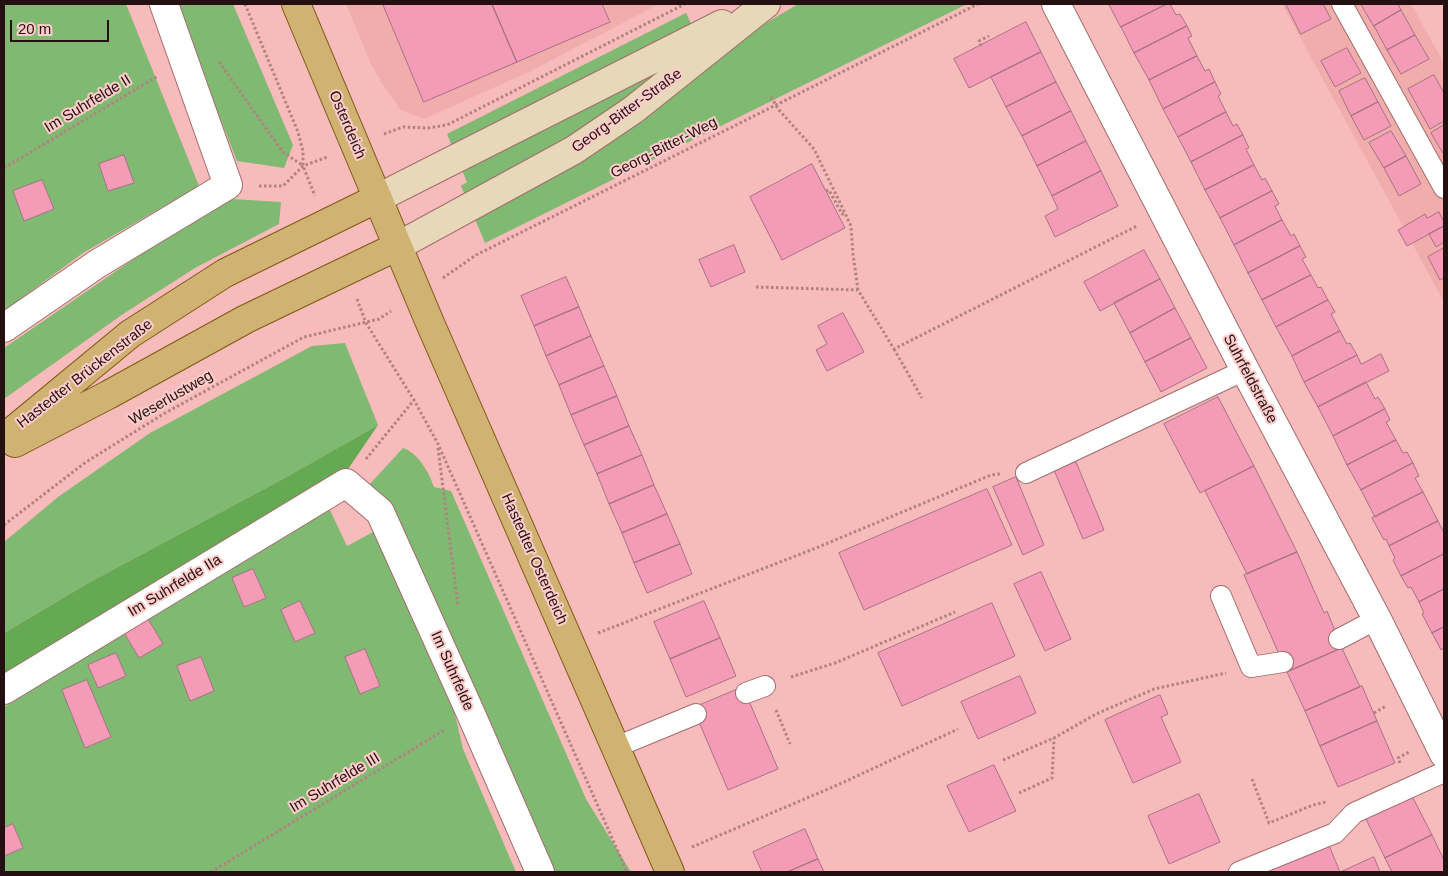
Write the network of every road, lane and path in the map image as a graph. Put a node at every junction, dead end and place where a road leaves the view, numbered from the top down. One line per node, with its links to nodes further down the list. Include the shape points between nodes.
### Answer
1 (164, 4): 13 (street)
2 (245, 4): 17 (path, via 298,132 304,151)
3 (296, 4): 16 (main road, Osterdeich)
4 (686, 4): 16 (path, via 447,125 403,127)
5 (761, 4): 22 (main road, Georg-Bitter-Straße)
6 (766, 4): 25 (main road, Georg-Bitter-Straße, via 633,110 574,150)
7 (978, 4): 15 (path, Georg-Bitter-Weg)
8 (1056, 4): 24 (street, Suhrfeldstraße)
9 (1342, 4): 20 (lane)
10 (990, 36): 11 (path, via 979,41)
11 (981, 46)
12 (216, 58): 17 (path, via 283,152)
13 (184, 60): 18 (path, Im Suhrfelde II); 19 (street)
14 (771, 97): 15 (path)
15 (776, 105): 23 (path, via 814,149); 28 (path, Georg-Bitter-Weg, via 476,255)
16 (356, 146): 17 (path); 22 (main road, Osterdeich)
17 (303, 166): 19 (path, via 283,186)
18 (4, 168)
19 (228, 185): 30 (street, via 97,264)
20 (1444, 188)
21 (826, 191): 23 (path, via 829,190 842,214)
22 (378, 198): 25 (main road, Osterdeich); 35 (main road, Hastedter Brückenstraße, via 225,273 130,334)
23 (845, 213): 27 (path, via 851,226)
24 (1164, 213): 31 (path); 32 (street, Suhrfeldstraße)
25 (398, 246): 28 (main road, Hastedter Osterdeich); 37 (main road, Hastedter Brückenstraße, via 246,319 108,396)
26 (756, 287): 27 (path)
27 (858, 290): 31 (path)
28 (418, 295): 29 (path, Georg-Bitter-Weg, via 379,319); 46 (main road, Hastedter Osterdeich)
29 (366, 322): 34 (path); 40 (path, Weserlustweg, via 304,337 165,413 86,462)
30 (4, 328)
31 (894, 349): 33 (path)
32 (1245, 370): 38 (lane); 44 (street, Suhrfeldstraße)
33 (922, 398)
34 (414, 400): 36 (path); 39 (path)
35 (4, 438)
36 (438, 444): 42 (path); 71 (path)
37 (4, 449)
38 (1026, 473): 46 (path, via 991,475)
39 (346, 483): 50 (street, Im Suhrfelde IIa); 54 (street, Im Suhrfelde, via 380,512)
40 (4, 525)
41 (1221, 596): 48 (lane)
42 (458, 608)
43 (955, 612): 49 (path, via 835,663)
44 (1378, 619): 45 (lane); 61 (street, Suhrfeldstraße)
45 (1339, 639)
46 (572, 644): 59 (main road, Hastedter Osterdeich)
47 (1283, 662): 48 (lane)
48 (1251, 667): 57 (path, via 1154,689 1096,714)
49 (765, 686): 51 (lane); 58 (path)
50 (4, 690)
51 (746, 693)
52 (1387, 706): 53 (path)
53 (1374, 713)
54 (471, 714): 69 (path, Im Suhrfelde III); 70 (street, Im Suhrfelde)
55 (696, 714): 59 (lane)
56 (958, 729): 68 (path)
57 (1054, 738): 62 (path); 66 (path, via 1052,778)
58 (790, 744)
59 (616, 747): 68 (main road, Hastedter Osterdeich)
60 (1406, 753): 63 (path, via 1398,758)
61 (1444, 754)
62 (1003, 760)
63 (1400, 763)
64 (1444, 772): 72 (lane, via 1354,813 1335,833)
65 (1252, 779): 67 (path, via 1269,823)
66 (1019, 793)
67 (1328, 802)
68 (667, 866)
69 (211, 872)
70 (540, 872)
71 (627, 872)
72 (1239, 872)

